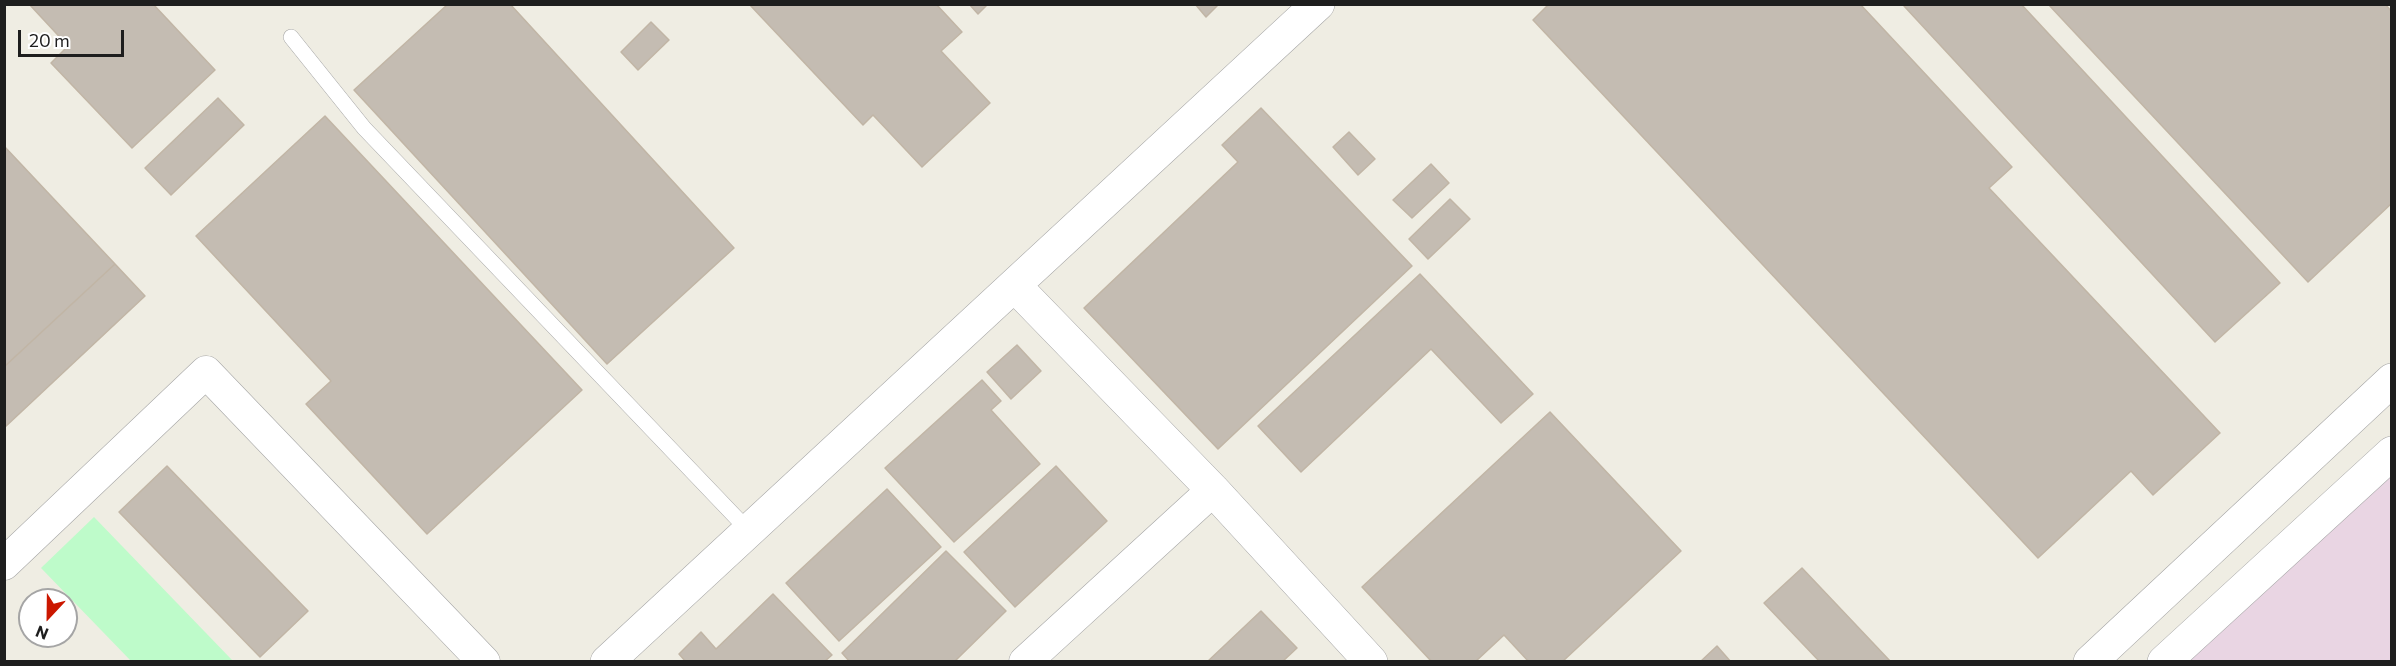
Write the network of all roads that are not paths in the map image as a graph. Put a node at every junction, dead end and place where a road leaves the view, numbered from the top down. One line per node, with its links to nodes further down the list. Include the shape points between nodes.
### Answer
1 (1318, 4): 3 (street)
2 (291, 37): 7 (lane, via 364,129)
3 (1015, 286): 6 (street); 7 (street)
4 (2391, 380): 13 (street)
5 (2391, 453): 14 (street)
6 (1213, 489): 11 (street); 12 (street)
7 (748, 530): 10 (street)
8 (4, 564): 9 (street, via 206,372)
9 (484, 662)
10 (607, 662)
11 (1025, 662)
12 (1371, 662)
13 (2090, 662)
14 (2164, 662)

